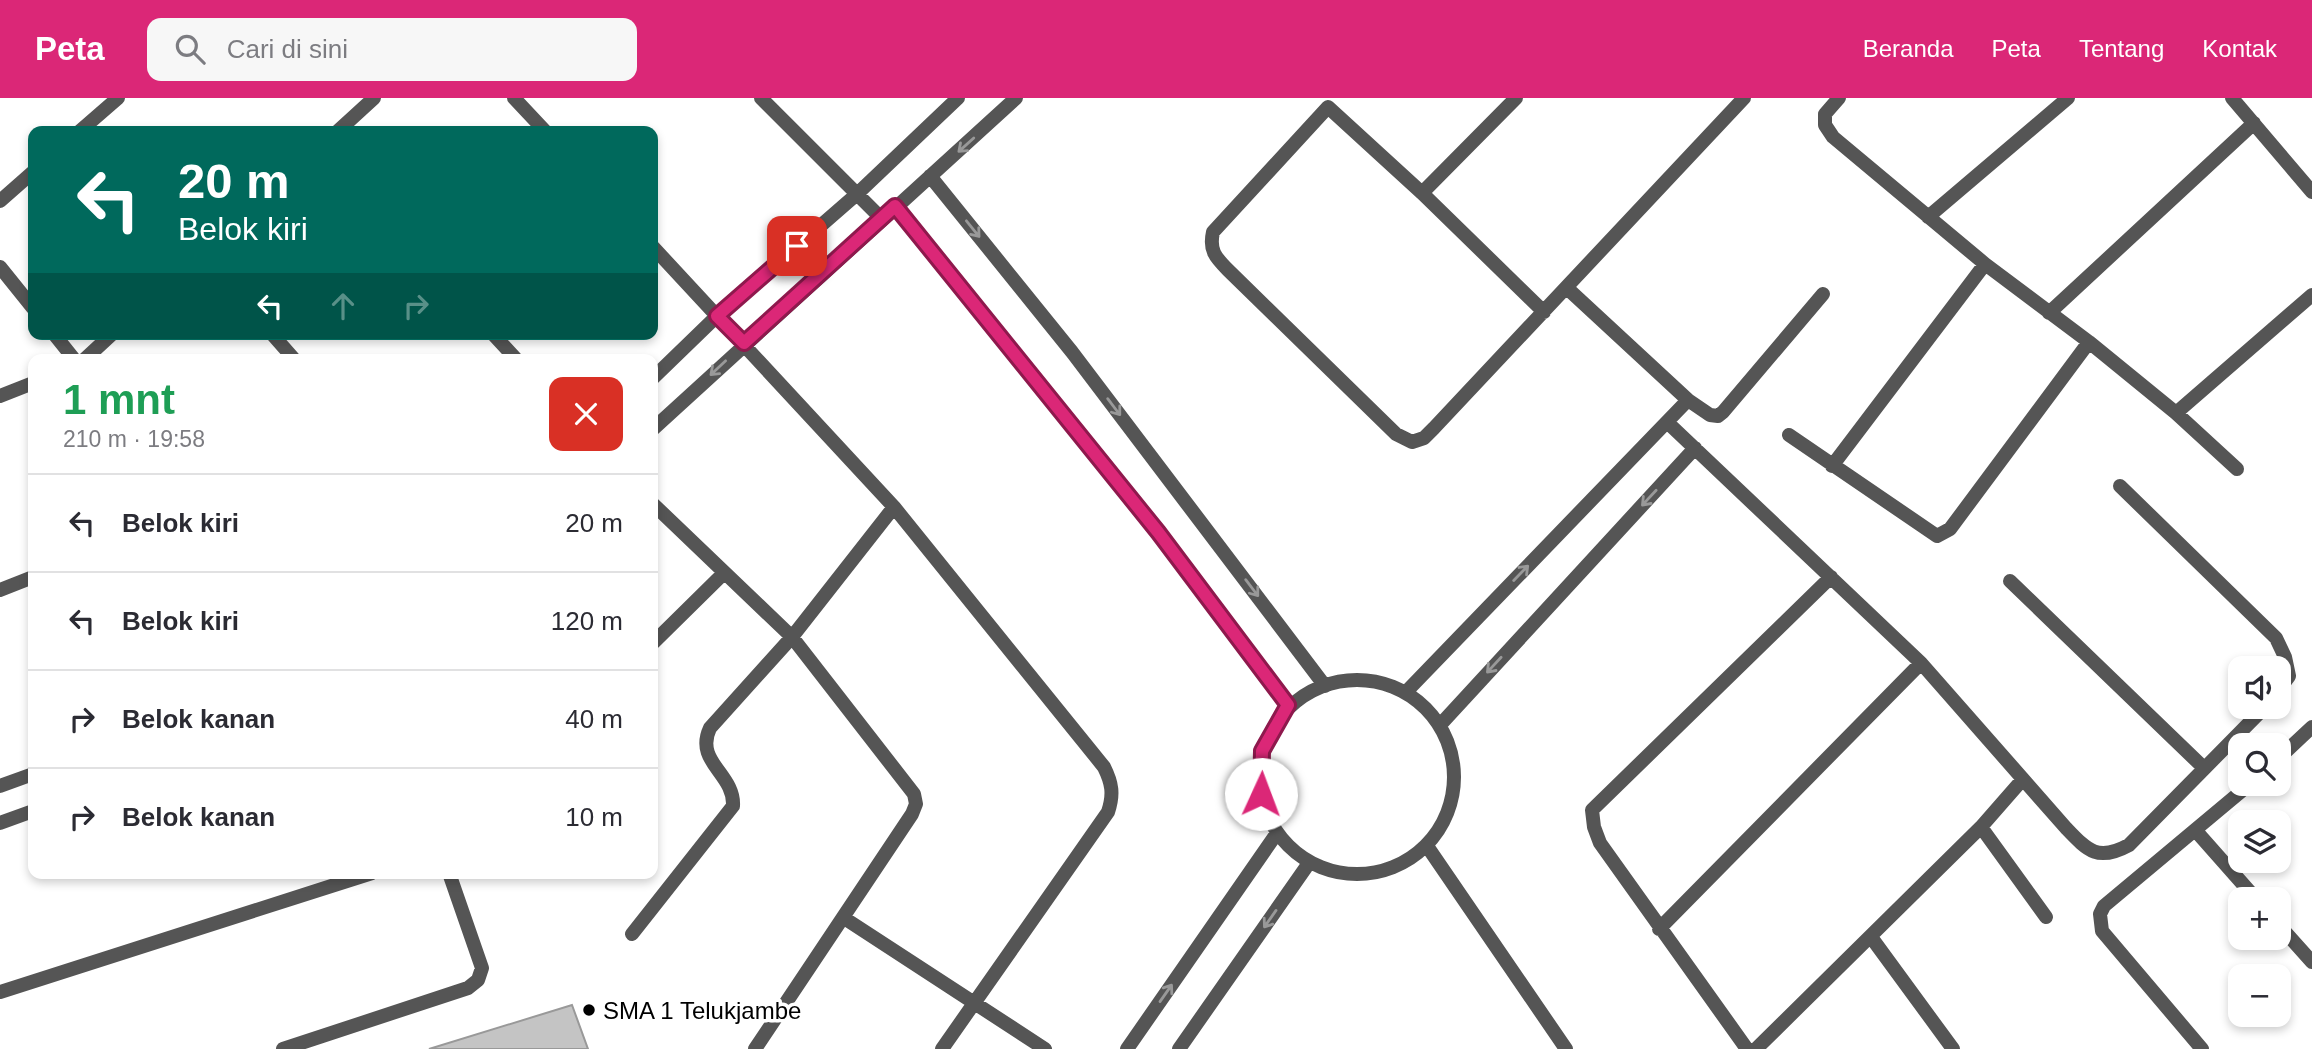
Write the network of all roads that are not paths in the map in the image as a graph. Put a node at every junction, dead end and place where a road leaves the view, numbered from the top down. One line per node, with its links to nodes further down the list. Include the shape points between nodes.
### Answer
1 (118, 98): 14 (street)
2 (374, 98): 15 (street)
3 (514, 98): 16 (street)
4 (761, 98): 21 (street)
5 (958, 98): 21 (street)
6 (1016, 98): 18 (street, one-way to 18)
7 (1516, 98): 20 (street)
8 (1744, 98): 29 (street)
9 (1839, 98): 24 (street, via 1825,114 1825,125 1833,137)
10 (2068, 98): 24 (street)
11 (2232, 98): 13 (street)
12 (1324, 103): 20 (street); 33 (street, via 1213,232 1210,245 1215,257 1395,434 1412,442 1424,438)
13 (2254, 122): 19 (street); 34 (street)
14 (86, 126)
15 (343, 126)
16 (540, 126)
17 (28, 176): 22 (street)
18 (930, 176): 23 (street); 69 (street, one-way to 69, via 1072,352)
19 (2312, 192)
20 (1422, 193): 33 (street)
21 (857, 194): 25 (street); 35 (street)
22 (0, 201)
23 (895, 206): 25 (street); 71 (street, via 1158,532)
24 (1928, 217): 27 (street)
25 (882, 219): 41 (street)
26 (658, 252): 35 (street)
27 (1985, 264): 34 (street); 55 (street)
28 (0, 267): 32 (street)
29 (1568, 289): 33 (street); 49 (street)
30 (1823, 294): 49 (street, via 1718,416)
31 (2312, 295): 50 (street)
32 (28, 302)
33 (1544, 312)
34 (2049, 313): 40 (street)
35 (717, 316): 41 (street); 46 (street)
36 (59, 340): 42 (street)
37 (106, 340): 43 (street)
38 (277, 340): 44 (street)
39 (499, 340): 45 (street)
40 (2089, 342): 50 (street); 55 (street, via 1944,534 1930,533)
41 (744, 343): 52 (street, one-way to 52); 58 (street)
42 (71, 354)
43 (90, 354)
44 (290, 354)
45 (511, 354)
46 (658, 373)
47 (28, 385): 48 (street)
48 (0, 396)
49 (1688, 400): 51 (street)
50 (2175, 412): 56 (street)
51 (1667, 422): 54 (street); 70 (street, one-way to 51)
52 (658, 424)
53 (1789, 435): 55 (street)
54 (1695, 448): 61 (street); 73 (street, one-way to 73)
55 (1832, 466)
56 (2237, 469)
57 (2120, 486): 67 (street, via 2276,638)
58 (894, 507): 65 (street); 99 (street, via 1111,781 1113,797 1108,812)
59 (658, 509): 60 (street)
60 (723, 574): 65 (street); 66 (street)
61 (1831, 577): 68 (street); 93 (street, via 1592,810 1600,843)
62 (28, 580): 64 (street)
63 (2010, 581): 76 (street)
64 (0, 590)
65 (792, 637): 92 (street, via 914,794 916,804); 94 (street, via 704,739 705,750 730,790 733,806)
66 (658, 638)
67 (2285, 656)
68 (1921, 663): 78 (street); 93 (street)
69 (1325, 686): 70 (street, via 1361,680); 71 (street)
70 (1406, 692): 73 (street)
71 (1288, 705): 85 (street, via 1262,751 1261,794)
72 (2252, 719): 76 (street)
73 (1440, 725): 86 (street, via 1452,755 1454,788 1446,819)
74 (2311, 732): 75 (street)
75 (2291, 748)
76 (2204, 768): 78 (street, via 2129,845 2111,855 2083,846)
77 (28, 776): 79 (street)
78 (2023, 779): 83 (street)
79 (0, 786)
80 (2236, 796): 84 (street)
81 (28, 813): 82 (street)
82 (0, 823)
83 (1981, 827): 91 (street); 95 (street)
84 (2196, 831): 90 (street); 110 (street, via 2104,906 2099,924)
85 (1277, 834): 87 (street); 104 (street, one-way to 85)
86 (1427, 846): 87 (street, via 1392,870 1349,875); 106 (street)
87 (1309, 863): 105 (street, one-way to 105)
88 (353, 879): 98 (street)
89 (451, 879): 100 (street, via 482,968 478,980 468,988)
90 (2246, 887)
91 (2046, 917)
92 (844, 918): 99 (street); 101 (street)
93 (1660, 929): 107 (street)
94 (632, 934)
95 (1871, 937): 108 (street); 109 (street)
96 (2291, 939): 97 (street)
97 (2312, 962)
98 (0, 992)
99 (974, 1002): 102 (street); 103 (street)
100 (283, 1049)
101 (755, 1049)
102 (942, 1049)
103 (1045, 1049)
104 (1127, 1049)
105 (1179, 1049)
106 (1566, 1049)
107 (1747, 1049)
108 (1756, 1049)
109 (1953, 1049)
110 (2202, 1049)

